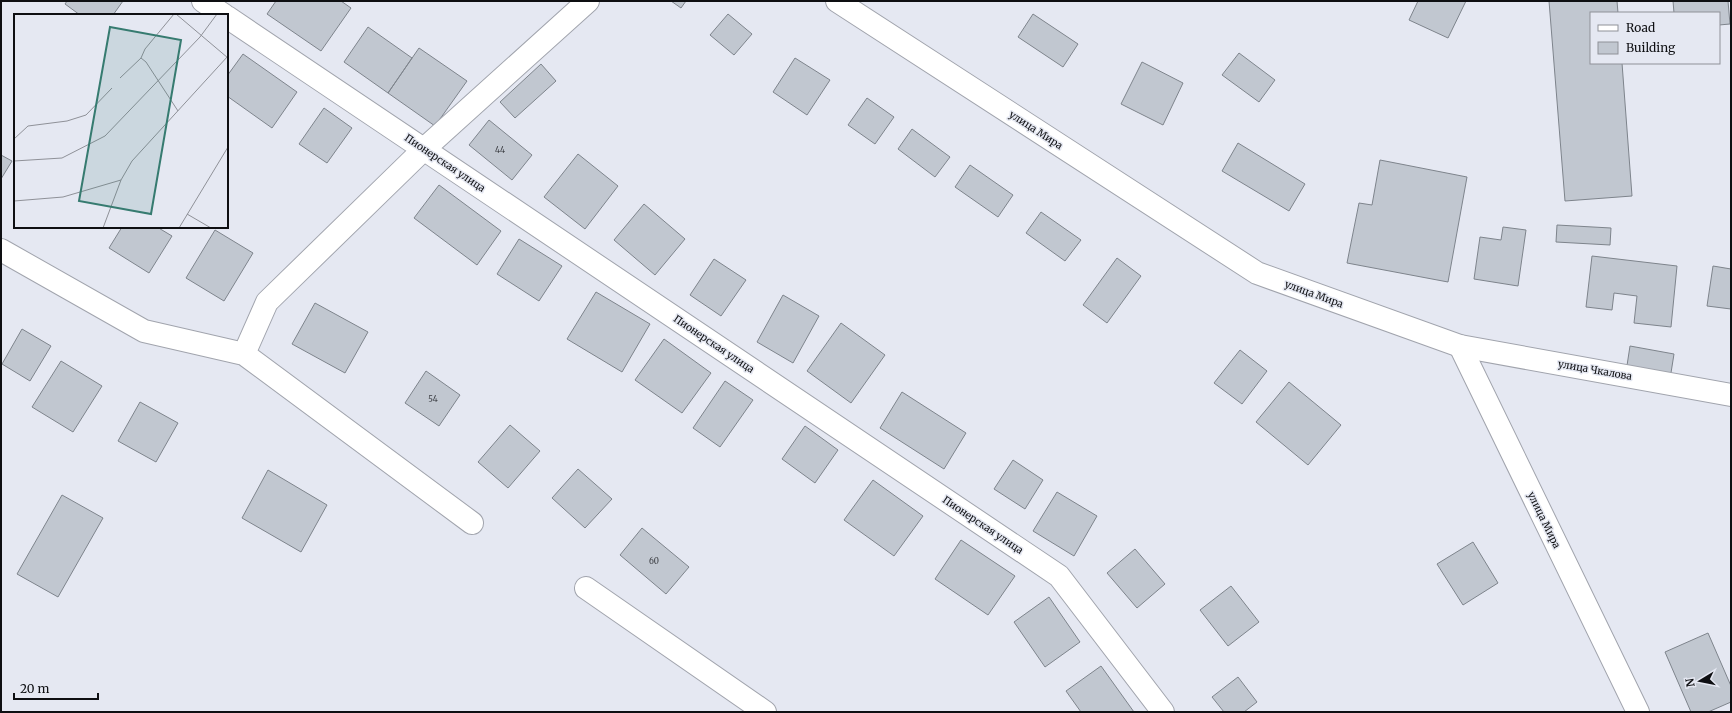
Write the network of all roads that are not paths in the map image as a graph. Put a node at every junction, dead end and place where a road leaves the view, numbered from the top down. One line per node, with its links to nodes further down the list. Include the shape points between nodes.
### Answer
1 (203, 1): 4 (street)
2 (588, 1): 6 (street)
3 (837, 1): 8 (street, улица Мира, via 1257,273)
4 (222, 14)
5 (228, 18): 6 (street, Пионерская улица)
6 (424, 149): 9 (street, via 267,302); 14 (street, Пионерская улица, via 1059,576)
7 (1, 250): 9 (street, via 144,331)
8 (1460, 346): 10 (street, улица Чкалова); 15 (street, улица Мира)
9 (244, 354): 11 (street)
10 (1731, 395)
11 (472, 523)
12 (586, 588): 13 (street)
13 (765, 712)
14 (1163, 712)
15 (1638, 712)

